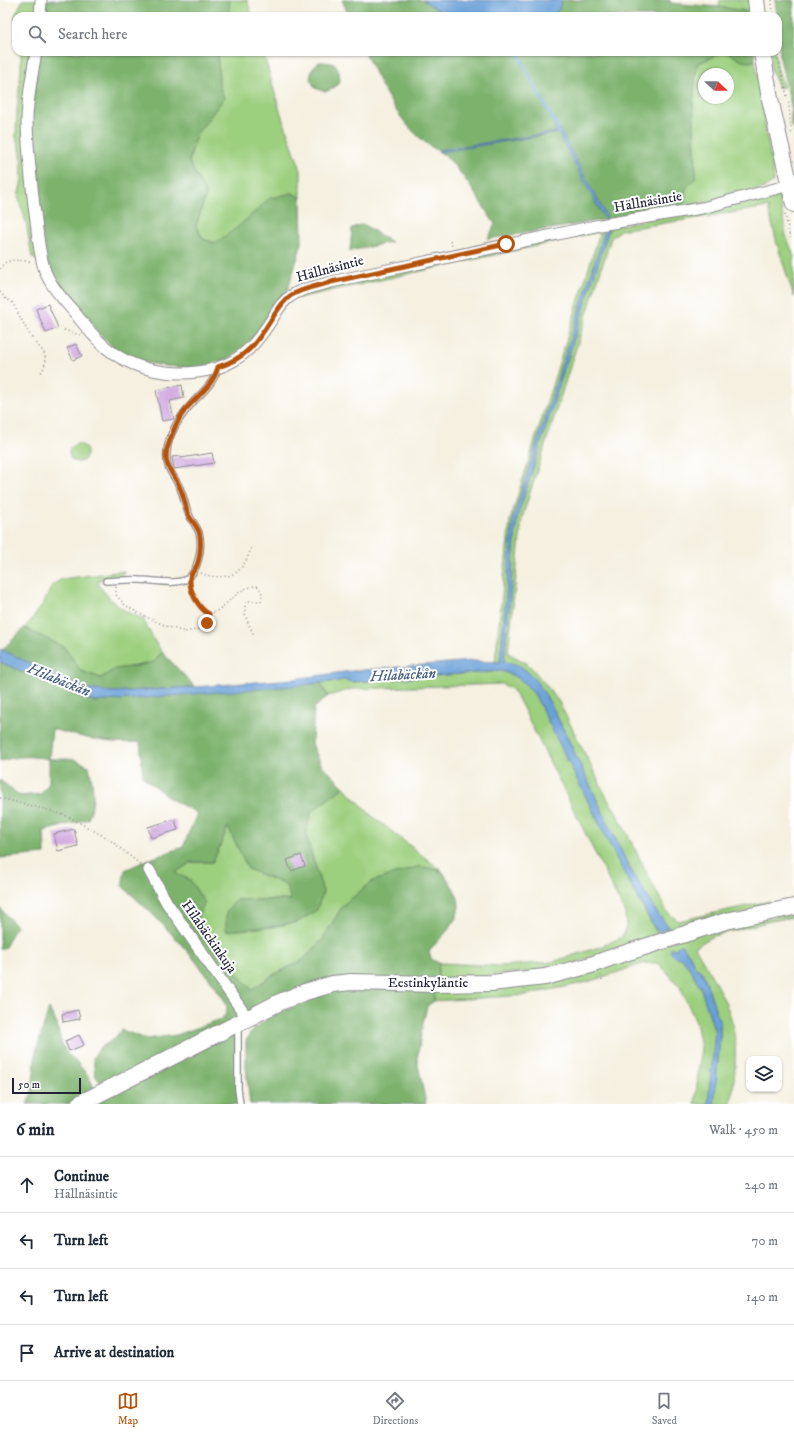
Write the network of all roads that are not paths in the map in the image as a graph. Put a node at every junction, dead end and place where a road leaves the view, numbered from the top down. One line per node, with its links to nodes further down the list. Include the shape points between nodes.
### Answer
1 (41, 0): 3 (street)
2 (756, 0): 4 (street)
3 (40, 12)
4 (758, 12)
5 (35, 56): 9 (street, Hällnäsintie, via 28,118 30,166 43,263 51,282 101,343 127,362 158,371 195,373)
6 (763, 56): 7 (street)
7 (790, 185): 8 (street); 9 (street, Hällnäsintie, via 702,208 600,225 308,288 290,296 282,303 259,339 248,350 232,362)
8 (794, 204)
9 (218, 367): 10 (lane, via 208,386 178,421 167,451 168,468 180,486 189,515 199,532 199,555 195,569 189,577 176,582)
10 (106, 581)
11 (149, 870): 13 (street, Hilabäckinkuja, via 167,903)
12 (794, 907): 13 (street, Eestinkyläntie, via 726,920 591,965 545,977 491,983 333,984 280,1002)
13 (243, 1021): 14 (street, Eestinkyläntie); 15 (lane, via 238,1089)
14 (79, 1104)
15 (240, 1104)

